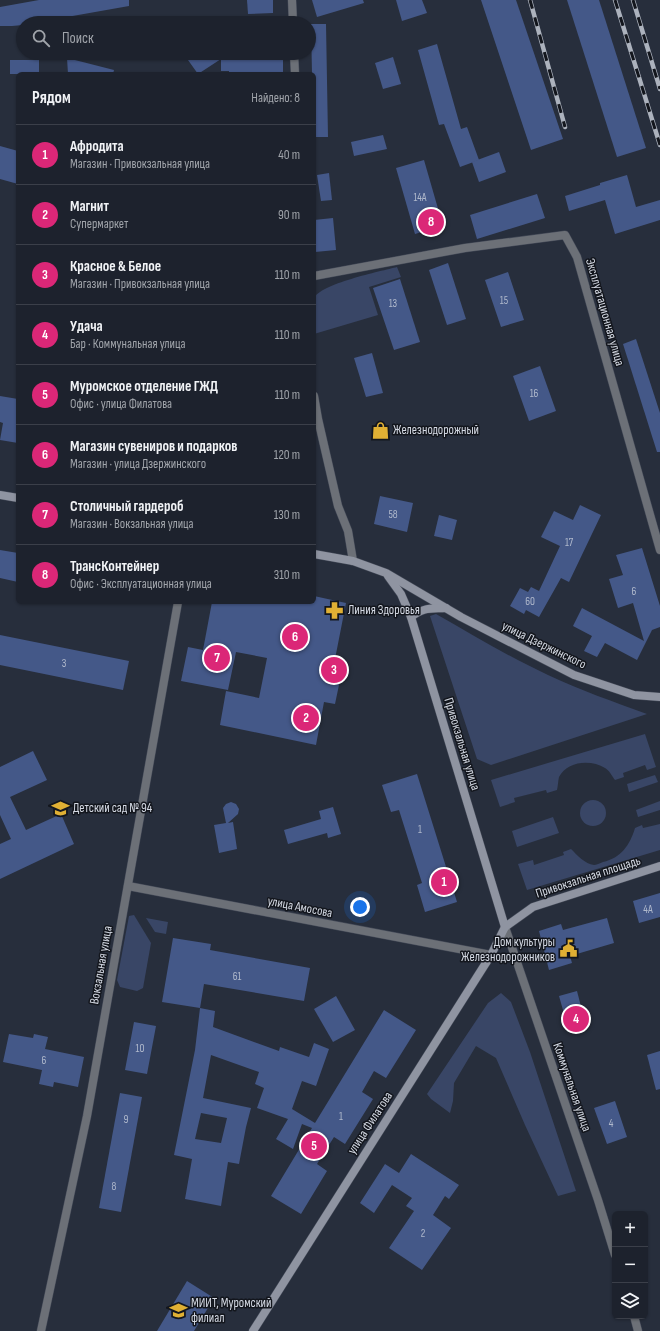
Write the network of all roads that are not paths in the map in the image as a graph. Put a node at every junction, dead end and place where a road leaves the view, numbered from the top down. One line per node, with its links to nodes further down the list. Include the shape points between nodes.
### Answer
1 (292, 0): 2 (street)
2 (293, 16)
3 (294, 60): 4 (street)
4 (295, 72)
5 (316, 276): 9 (street, Эксплуатационная улица, via 465,248 565,235 577,257)
6 (316, 408): 11 (street, via 338,506 348,531)
7 (0, 495): 8 (street)
8 (16, 498)
9 (660, 550)
10 (316, 554): 11 (street, улица Дзержинского)
11 (353, 561): 12 (street, улица Дзержинского)
12 (386, 573): 14 (street, улица Дзержинского); 15 (street, Привокзальная улица, via 402,594)
13 (178, 604): 18 (street, Вокзальная улица)
14 (446, 608): 15 (street, via 425,609); 16 (street, улица Дзержинского, via 574,675 634,695)
15 (411, 617): 19 (street, Привокзальная улица)
16 (660, 697)
17 (660, 866): 19 (street, Привокзальная площадь, via 533,907)
18 (128, 886): 20 (street, улица Амосова); 23 (street, Вокзальная улица, via 87,1116)
19 (505, 927): 20 (street, улица Филатова); 21 (street, Коммунальная улица)
20 (491, 955): 24 (street, улица Филатова)
21 (613, 1247)
22 (635, 1319): 25 (street)
23 (41, 1331)
24 (253, 1331)
25 (638, 1331)

